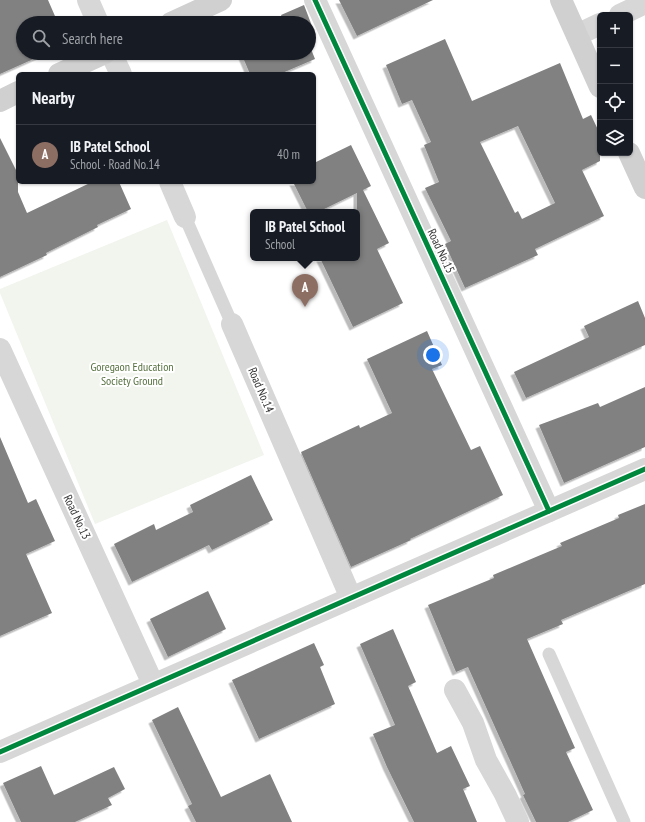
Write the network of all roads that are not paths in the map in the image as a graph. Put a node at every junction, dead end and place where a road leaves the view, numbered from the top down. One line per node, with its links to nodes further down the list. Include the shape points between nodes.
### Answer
1 (88, 0): 7 (street)
2 (221, 0): 8 (street)
3 (315, 0): 25 (street, Road No.15)
4 (561, 0): 10 (street)
5 (645, 3): 6 (street)
6 (626, 12)
7 (95, 16)
8 (186, 16)
9 (597, 25): 10 (street)
10 (577, 35): 15 (street)
11 (89, 60): 13 (street)
12 (115, 60): 14 (street)
13 (62, 72)
14 (120, 72)
15 (599, 84)
16 (16, 93): 17 (street)
17 (0, 101)
18 (630, 156): 20 (street)
19 (171, 184): 21 (street, Road No.14)
20 (645, 188)
21 (185, 217): 22 (lane, Road No.14)
22 (232, 324): 26 (street, Road No.14)
23 (0, 349): 28 (street, Road No.13)
24 (645, 469): 25 (street)
25 (549, 511): 26 (street)
26 (351, 598): 28 (street)
27 (549, 654): 32 (lane)
28 (153, 684): 30 (street)
29 (455, 690): 31 (street, via 473,723 486,760)
30 (0, 752)
31 (518, 822)
32 (624, 822)

